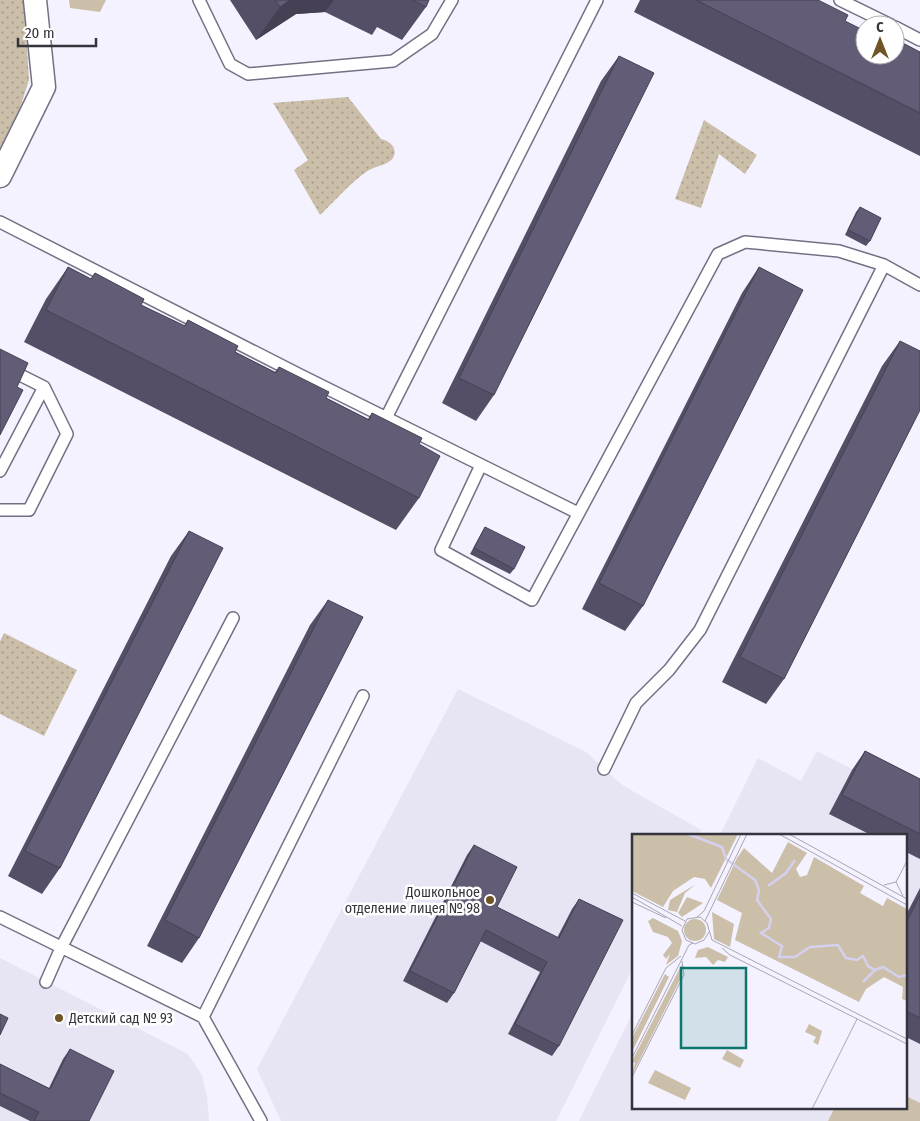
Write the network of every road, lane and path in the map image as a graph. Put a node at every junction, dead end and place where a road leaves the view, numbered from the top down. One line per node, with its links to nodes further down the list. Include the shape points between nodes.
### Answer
1 (35, 0): 9 (street, via 44,87)
2 (199, 0): 3 (lane, via 230,64 248,74 393,61 432,34)
3 (452, 0)
4 (597, 0): 15 (lane)
5 (840, 0): 6 (lane)
6 (871, 15)
7 (905, 32): 8 (lane)
8 (920, 40)
9 (0, 176)
10 (0, 222): 15 (lane)
11 (884, 265): 12 (lane); 19 (lane, via 839,251 745,242 718,254); 22 (lane, via 700,630 669,670 636,703)
12 (920, 285)
13 (0, 365): 14 (lane)
14 (44, 387): 17 (lane); 18 (lane, via 68,434 29,510)
15 (386, 418): 16 (lane)
16 (481, 465): 19 (lane); 19 (lane, via 441,550 532,600)
17 (0, 471)
18 (0, 510)
19 (578, 513)
20 (233, 618): 24 (lane)
21 (362, 696): 26 (lane)
22 (604, 769)
23 (0, 917): 24 (lane)
24 (62, 948): 25 (lane); 26 (lane)
25 (46, 982)
26 (203, 1017): 27 (lane)
27 (261, 1121)

